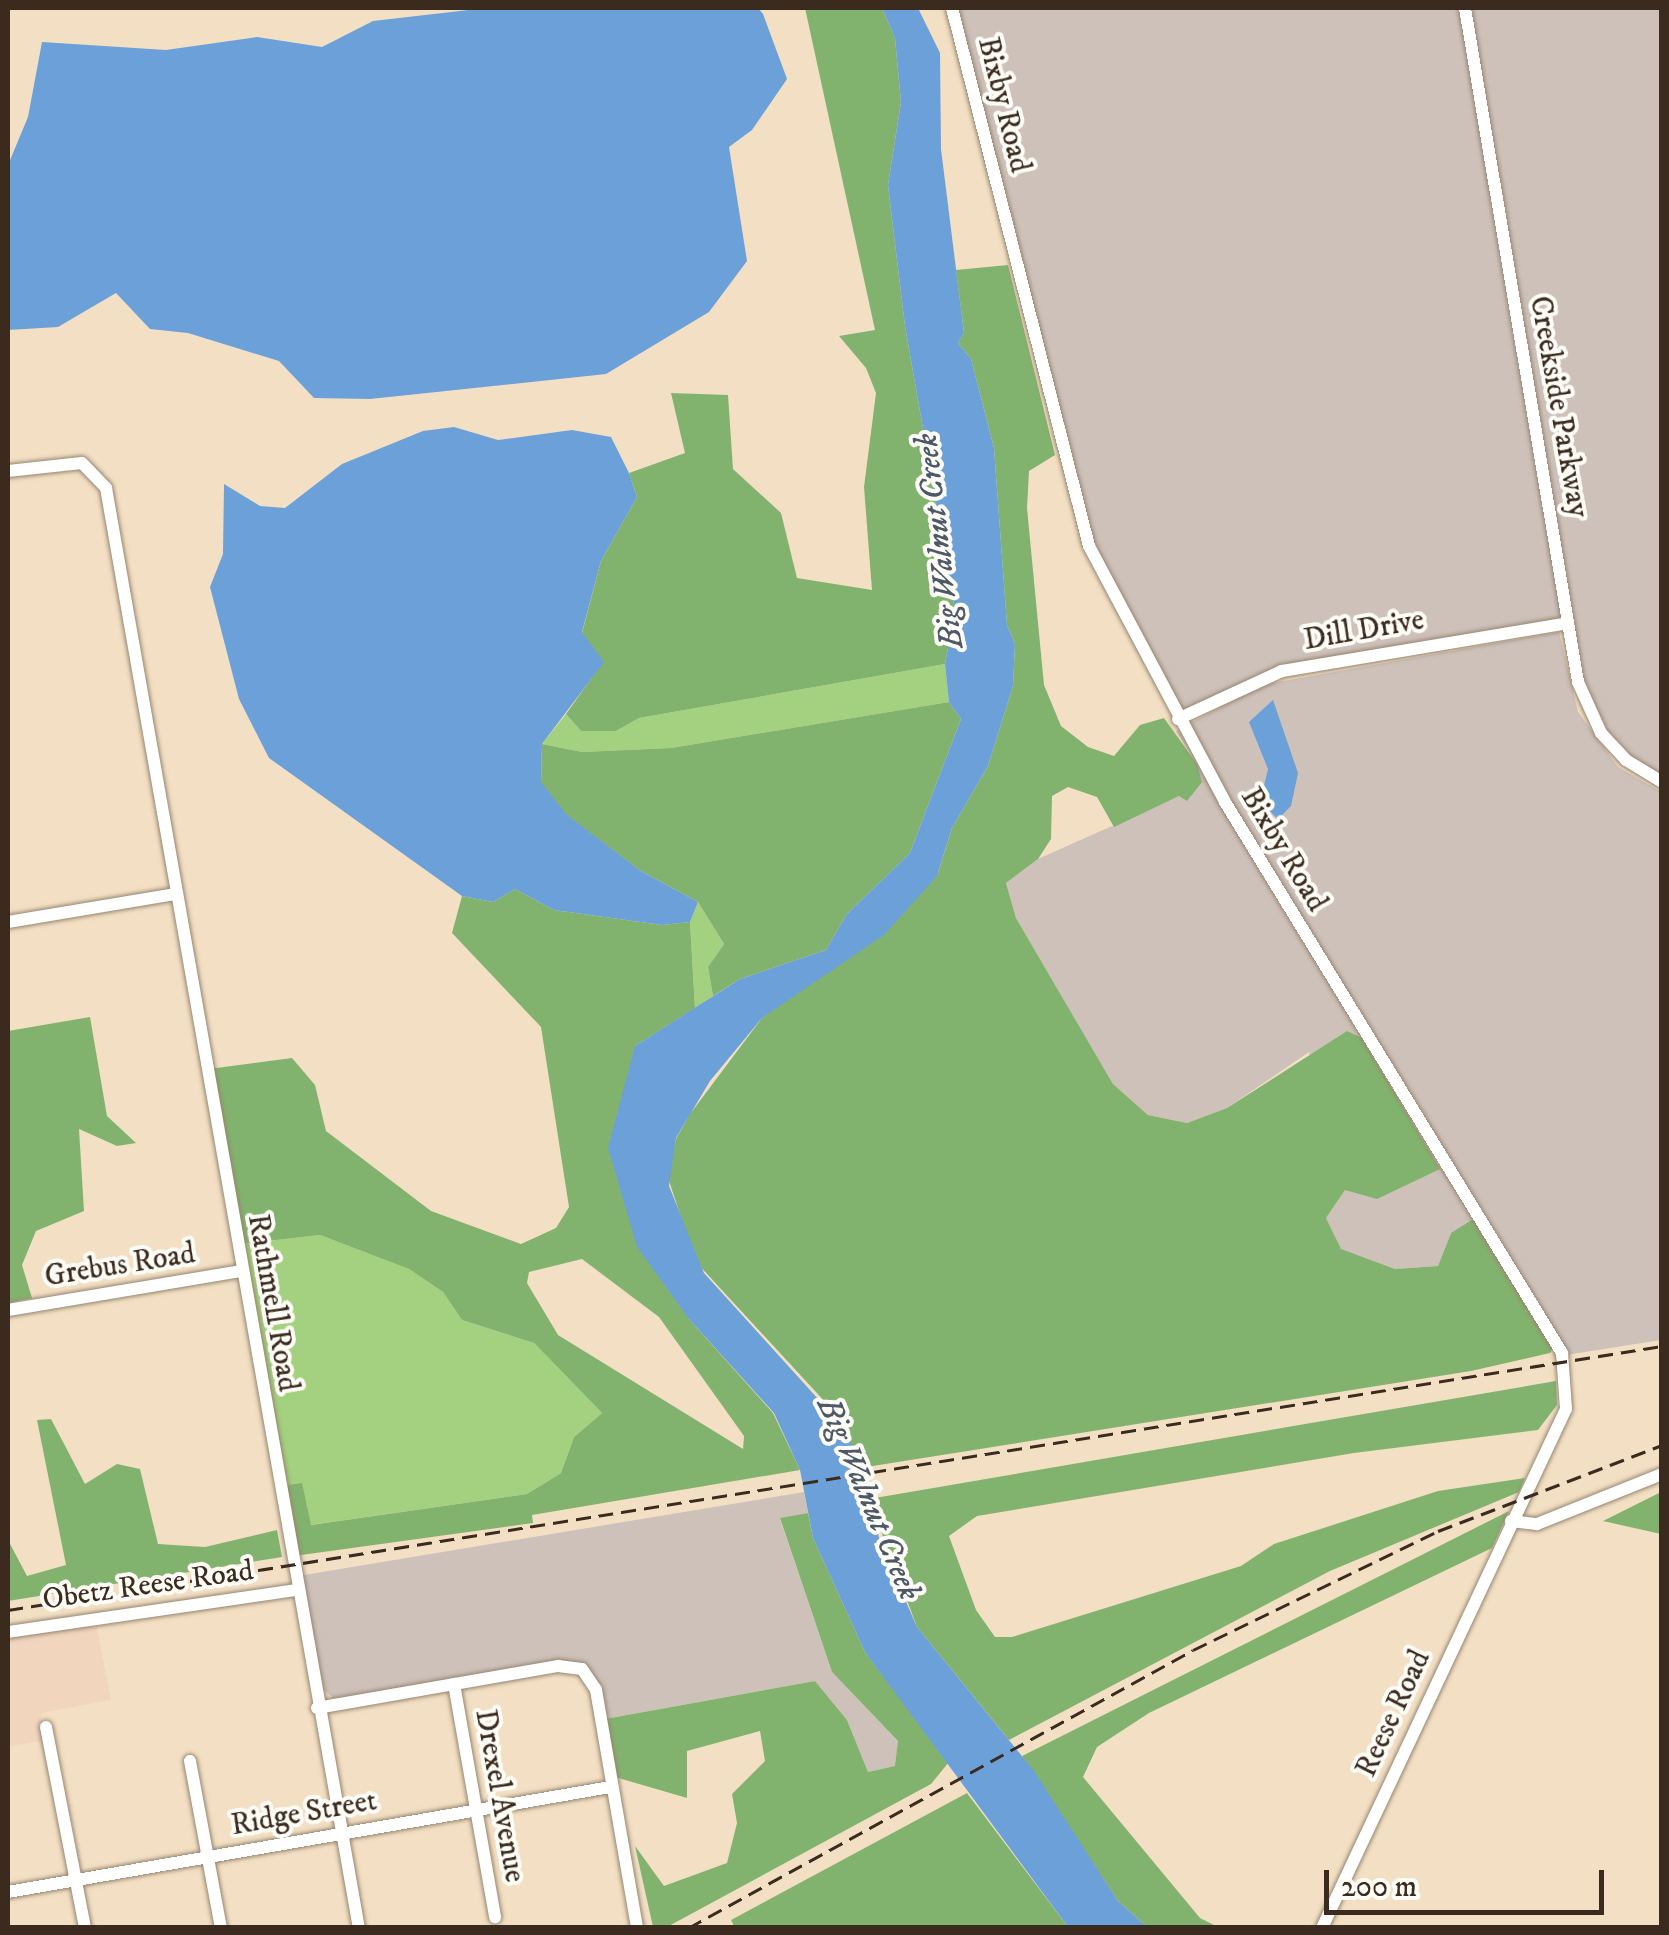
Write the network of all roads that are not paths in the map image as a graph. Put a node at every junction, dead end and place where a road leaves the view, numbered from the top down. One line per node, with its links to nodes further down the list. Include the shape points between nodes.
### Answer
1 (952, 8): 5 (street, Bixby Road, via 1079,521)
2 (1466, 8): 4 (street, Creekside Parkway)
3 (8, 472): 7 (street, Rathmell Road, via 82,463 106,488)
4 (1568, 622): 5 (street, Dill Drive, via 1282,670); 6 (street, Creekside Parkway, via 1590,716 1626,760)
5 (1178, 719): 12 (street, Bixby Road, via 1560,1345 1566,1408)
6 (1662, 782)
7 (175, 894): 8 (street); 9 (street, Rathmell Road)
8 (8, 922)
9 (242, 1272): 10 (street, Grebus Road); 13 (street, Rathmell Road)
10 (8, 1310)
11 (1662, 1474): 12 (street, via 1537,1524)
12 (1511, 1521): 30 (street, Reese Road)
13 (296, 1590): 14 (street, Obetz Reese Road); 16 (street, Rathmell Road)
14 (8, 1632)
15 (454, 1684): 16 (street); 19 (street, via 558,1666 582,1669 596,1690); 20 (street, Drexel Avenue)
16 (317, 1708): 21 (street, Rathmell Road)
17 (46, 1727): 23 (street)
18 (190, 1762): 22 (street)
19 (610, 1787): 20 (street, Ridge Street); 29 (street)
20 (476, 1810): 21 (street, Ridge Street); 25 (street, Drexel Avenue)
21 (342, 1833): 22 (street, Ridge Street); 28 (street, Rathmell Road)
22 (208, 1856): 23 (street, Ridge Street); 27 (street)
23 (76, 1880): 24 (street, Ridge Street); 26 (street)
24 (8, 1892)
25 (495, 1917)
26 (84, 1928)
27 (221, 1928)
28 (359, 1928)
29 (637, 1928)
30 (1322, 1928)

